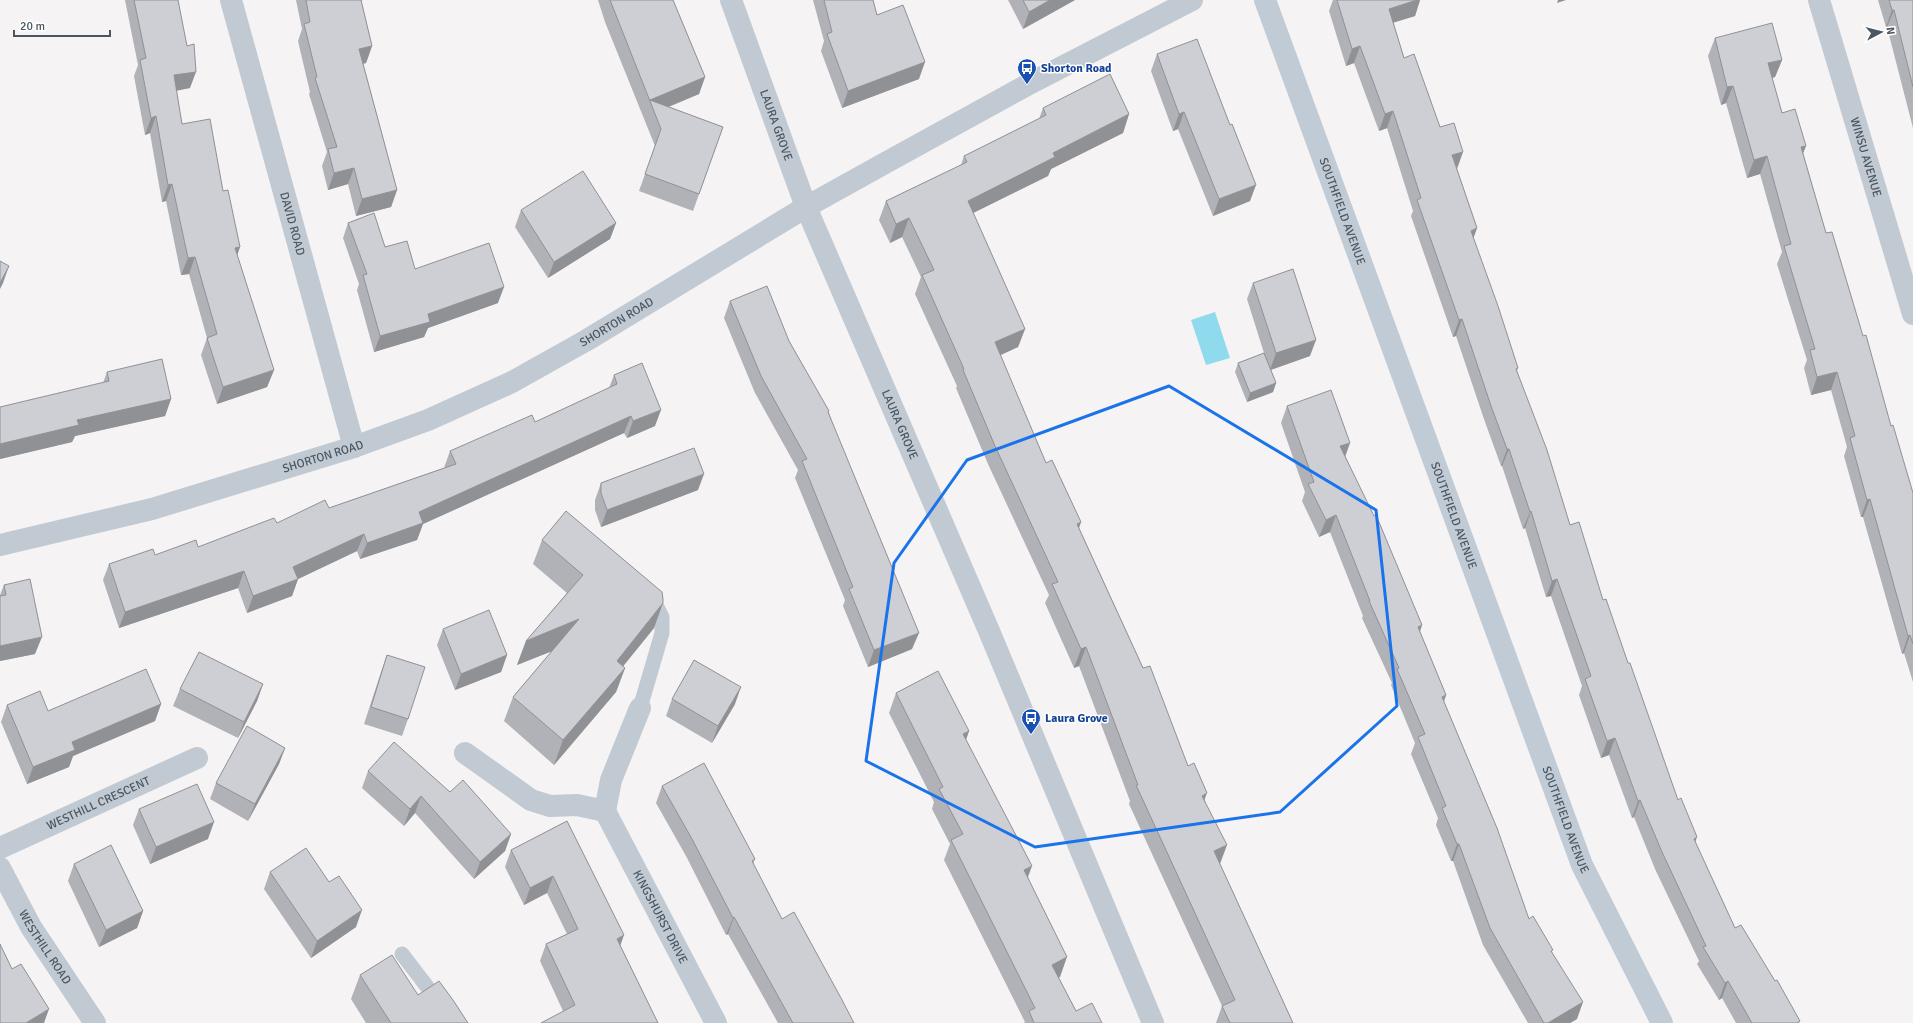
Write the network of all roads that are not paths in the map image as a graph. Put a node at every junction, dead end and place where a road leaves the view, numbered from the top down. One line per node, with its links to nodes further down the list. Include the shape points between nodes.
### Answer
1 (231, 0): 8 (street, DAVID ROAD)
2 (731, 0): 6 (street, LAURA GROVE)
3 (1192, 0): 6 (street, SHORTON ROAD, via 1027,85)
4 (1265, 0): 22 (street, SOUTHFIELD AVENUE, via 1582,865)
5 (1819, 0): 7 (street, WINSU AVENUE)
6 (806, 207): 8 (street, SHORTON ROAD, via 512,382 428,420); 21 (street, LAURA GROVE, via 983,617)
7 (1913, 314)
8 (354, 447): 9 (street, SHORTON ROAD, via 152,509)
9 (0, 545)
10 (640, 582): 11 (lane, via 650,592 663,622 659,647)
11 (640, 708): 14 (street, via 611,780)
12 (465, 753): 14 (street, via 531,800 550,806 577,805)
13 (197, 758): 15 (street, WESTHILL CRESCENT)
14 (605, 811): 20 (street, KINGSHURST DRIVE, via 666,923)
15 (0, 848)
16 (0, 868): 18 (street, WESTHILL ROAD, via 31,927)
17 (402, 954): 19 (lane)
18 (96, 1023)
19 (455, 1023)
20 (716, 1023)
21 (1153, 1023)
22 (1662, 1023)

